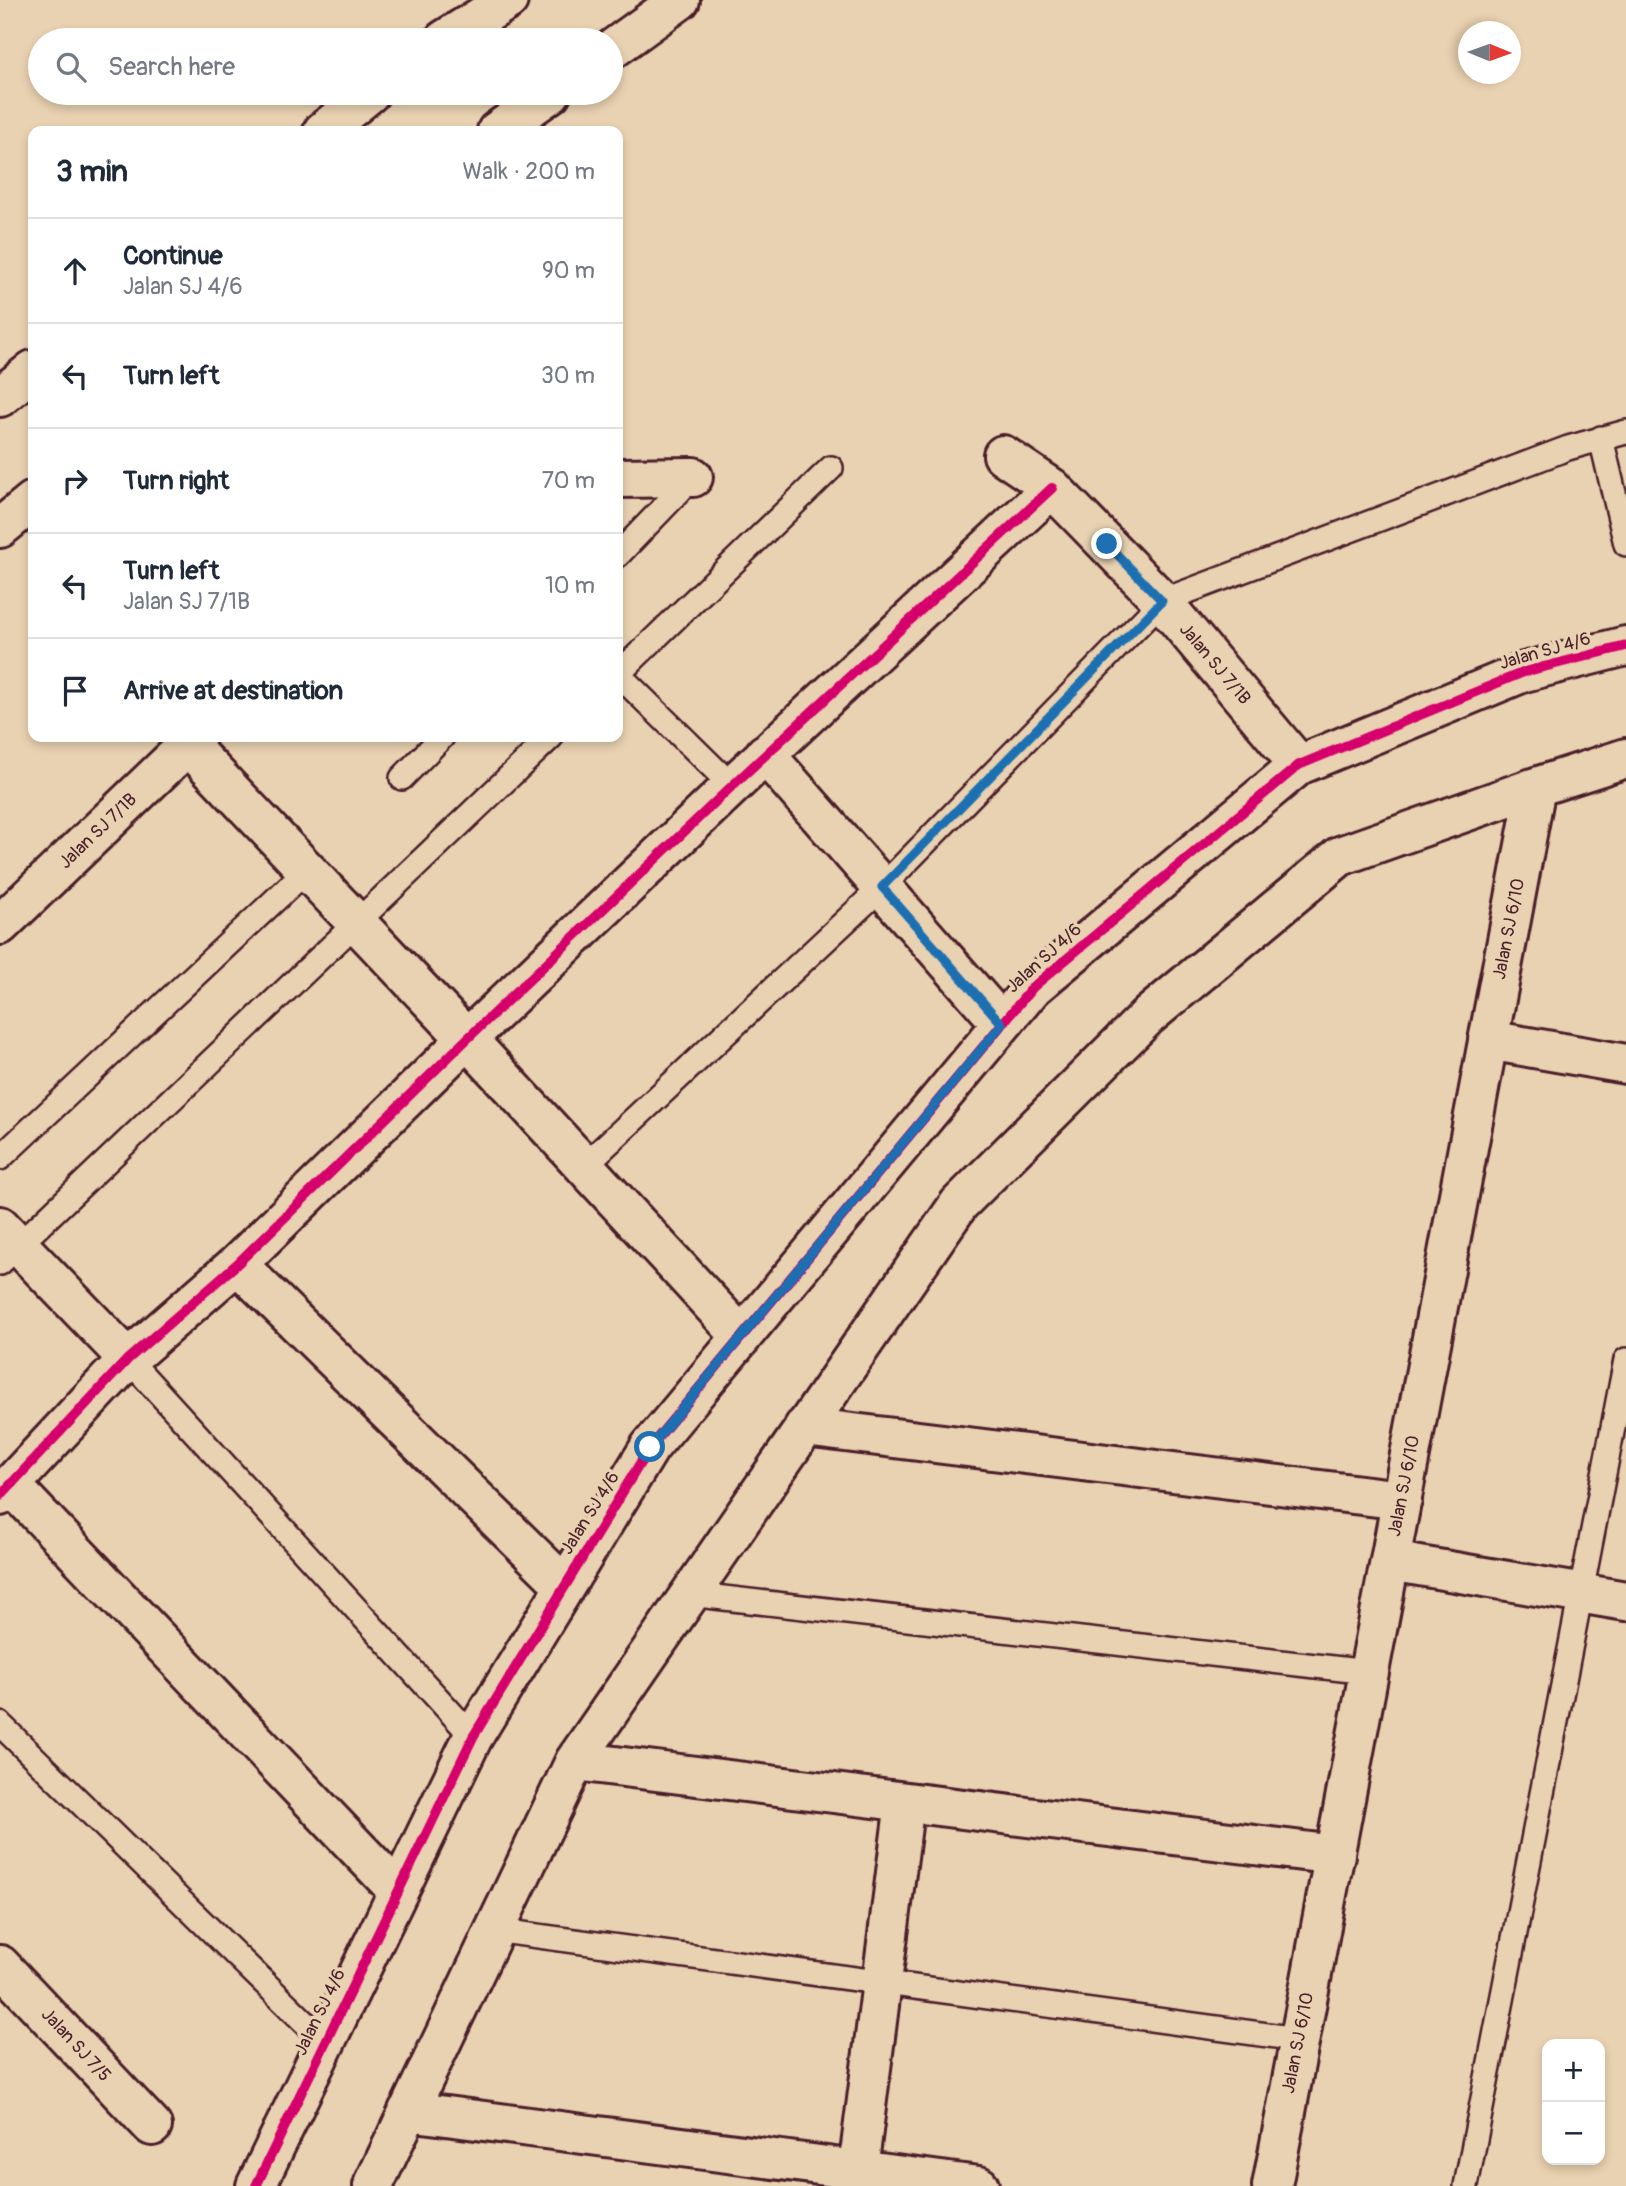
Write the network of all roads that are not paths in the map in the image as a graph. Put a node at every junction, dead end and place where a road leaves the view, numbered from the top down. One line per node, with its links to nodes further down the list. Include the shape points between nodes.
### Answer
1 (508, 0): 3 (main road)
2 (680, 0): 4 (main road)
3 (463, 28)
4 (623, 41)
5 (355, 105): 7 (main road)
6 (534, 105): 8 (main road)
7 (329, 126)
8 (504, 126)
9 (28, 374): 10 (main road)
10 (0, 397)
11 (1626, 432): 12 (lane)
12 (1601, 438): 20 (lane); 22 (lane)
13 (1003, 455): 17 (main road, Jalan SJ 7/1B)
14 (831, 468): 24 (lane)
15 (693, 477): 16 (main road); 21 (lane)
16 (623, 478)
17 (1052, 488): 22 (main road, Jalan SJ 7/1B); 30 (main road)
18 (28, 505): 19 (main road)
19 (0, 528)
20 (1626, 544)
21 (623, 550)
22 (1162, 601): 32 (main road, Jalan SJ 7/1B); 37 (lane)
23 (1626, 646): 32 (main road, Jalan SJ 4/6, via 1524,672)
24 (623, 669)
25 (623, 679): 34 (lane)
26 (191, 742): 39 (main road, Jalan SJ 7/1B)
27 (193, 742): 36 (main road)
28 (437, 742): 33 (lane)
29 (546, 742): 38 (lane)
30 (765, 754): 34 (main road); 37 (main road)
31 (1626, 758): 35 (main road)
32 (1299, 765): 40 (main road, Jalan SJ 4/6, via 1033,987)
33 (402, 778)
34 (732, 786): 41 (main road)
35 (1536, 787): 42 (main road, Jalan SJ 6/10); 51 (main road, via 1340,856 1148,1016 959,1204)
36 (307, 870): 38 (main road); 44 (lane)
37 (882, 887): 40 (main road); 45 (lane)
38 (356, 922): 41 (main road); 46 (lane)
39 (0, 925)
40 (1002, 1024): 48 (main road, Jalan SJ 4/6)
41 (467, 1039): 45 (main road); 47 (main road)
42 (1488, 1040): 43 (main road); 53 (main road, Jalan SJ 6/10)
43 (1626, 1064)
44 (0, 1157)
45 (584, 1166): 48 (main road)
46 (6, 1245): 49 (main road)
47 (237, 1264): 49 (main road); 55 (main road)
48 (742, 1337): 55 (main road, Jalan SJ 4/6, via 650,1447)
49 (128, 1359): 52 (main road); 61 (lane)
50 (1626, 1360): 57 (lane)
51 (804, 1427): 53 (main road); 56 (main road)
52 (6, 1491): 65 (main road)
53 (1402, 1500): 54 (main road, Jalan SJ 6/10)
54 (1390, 1561): 57 (main road); 59 (main road, Jalan SJ 6/10)
55 (565, 1586): 61 (main road, Jalan SJ 4/6)
56 (689, 1594): 59 (lane); 62 (main road)
57 (1580, 1594): 58 (main road); 78 (lane)
58 (1626, 1601)
59 (1368, 1672): 64 (main road, Jalan SJ 6/10)
60 (0, 1724): 70 (lane)
61 (473, 1737): 65 (main road, Jalan SJ 4/6)
62 (575, 1761): 63 (main road); 66 (main road)
63 (905, 1802): 64 (main road); 68 (main road)
64 (1335, 1855): 69 (main road, Jalan SJ 6/10)
65 (398, 1891): 70 (main road, Jalan SJ 4/6)
66 (494, 1930): 68 (lane); 71 (main road)
67 (0, 1965): 72 (main road, Jalan SJ 7/5)
68 (882, 1983): 69 (lane); 73 (main road)
69 (1298, 2039): 77 (main road, Jalan SJ 6/10)
70 (325, 2042): 74 (main road, Jalan SJ 4/6)
71 (408, 2111): 73 (main road); 75 (main road)
72 (152, 2126)
73 (868, 2176): 76 (main road)
74 (256, 2186)
75 (373, 2186)
76 (979, 2186)
77 (1272, 2186)
78 (1466, 2186)

